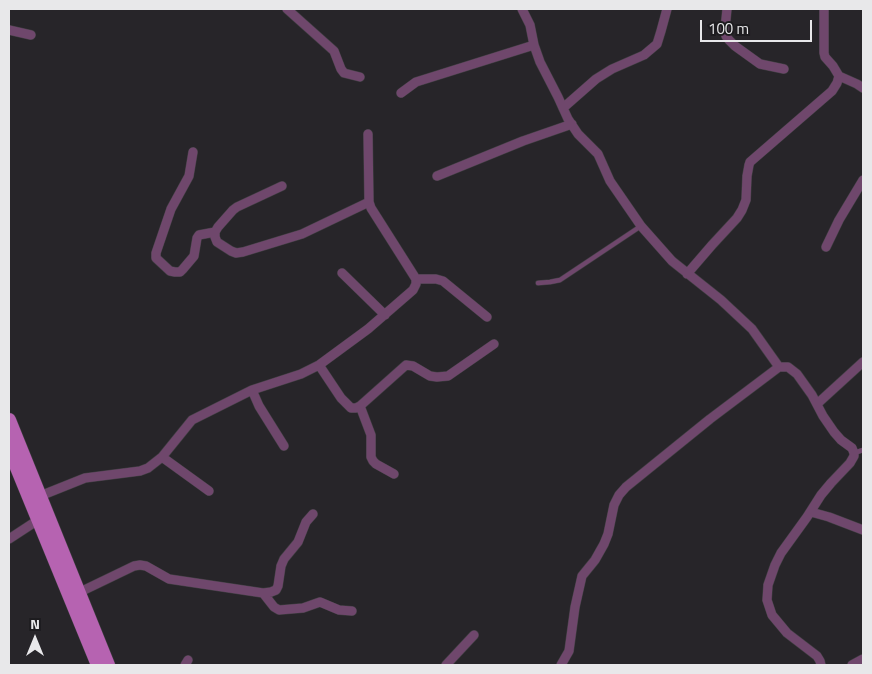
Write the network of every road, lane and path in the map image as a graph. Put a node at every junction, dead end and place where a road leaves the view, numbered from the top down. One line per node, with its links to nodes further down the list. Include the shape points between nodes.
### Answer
1 (288, 9): 11 (street, via 334,51 344,73)
2 (522, 9): 8 (street, via 530,25)
3 (667, 9): 14 (street, via 656,44 644,55 596,79)
4 (728, 9): 9 (street, via 725,29 729,40 760,64)
5 (824, 9): 10 (street, via 825,57)
6 (9, 30): 7 (street)
7 (31, 35)
8 (534, 45): 13 (street, via 416,82); 14 (street)
9 (784, 69)
10 (838, 76): 12 (street); 26 (street, via 832,91 750,162 742,210)
11 (360, 77)
12 (863, 88)
13 (401, 93)
14 (563, 108): 15 (street)
15 (572, 124): 18 (street); 22 (street, via 598,154 610,181)
16 (368, 134): 21 (street)
17 (194, 152): 23 (street, via 189,176 171,209 156,258 170,271 180,272 194,256 199,235)
18 (437, 176)
19 (863, 180): 24 (street)
20 (282, 186): 23 (street, via 237,207)
21 (369, 202): 23 (street, via 302,234 243,252 236,253 217,242); 27 (street)
22 (641, 226): 26 (street, via 672,262); 28 (lane, via 560,280)
23 (215, 232)
24 (826, 247)
25 (342, 272): 29 (street)
26 (687, 274): 34 (street, via 752,329)
27 (416, 279): 29 (street, via 413,290); 30 (street, via 443,281)
28 (538, 282)
29 (385, 314): 33 (street)
30 (486, 317)
31 (494, 344): 37 (street, via 448,376 430,376 406,365)
32 (863, 362): 36 (street)
33 (319, 366): 35 (street); 37 (street, via 346,404 351,408)
34 (779, 367): 36 (street, via 788,367 797,374); 59 (street, via 618,495 604,544 582,576 569,651)
35 (252, 390): 39 (street); 42 (street, via 192,420)
36 (817, 404): 41 (street, via 834,432)
37 (360, 406): 43 (street, via 372,434 373,461)
38 (9, 420): 45 (main road)
39 (284, 446)
40 (9, 448): 48 (main road)
41 (859, 452): 46 (street, via 821,495)
42 (162, 456): 44 (street); 45 (street, via 140,471 85,478)
43 (394, 474)
44 (210, 491)
45 (40, 496): 51 (main road)
46 (811, 512): 49 (street); 60 (street, via 781,553 768,585 767,600 772,615 787,633 816,656)
47 (313, 514): 52 (street, via 298,542 284,559 276,590)
48 (38, 520): 50 (street); 56 (main road)
49 (863, 530)
50 (9, 539)
51 (78, 593): 52 (street, via 140,565 169,579); 57 (main road)
52 (263, 593): 53 (street, via 279,610 303,608 320,602 339,610)
53 (352, 610)
54 (474, 635): 58 (street)
55 (863, 659): 61 (street)
56 (98, 665)
57 (108, 665)
58 (446, 665)
59 (561, 665)
60 (821, 665)
61 (852, 665)

